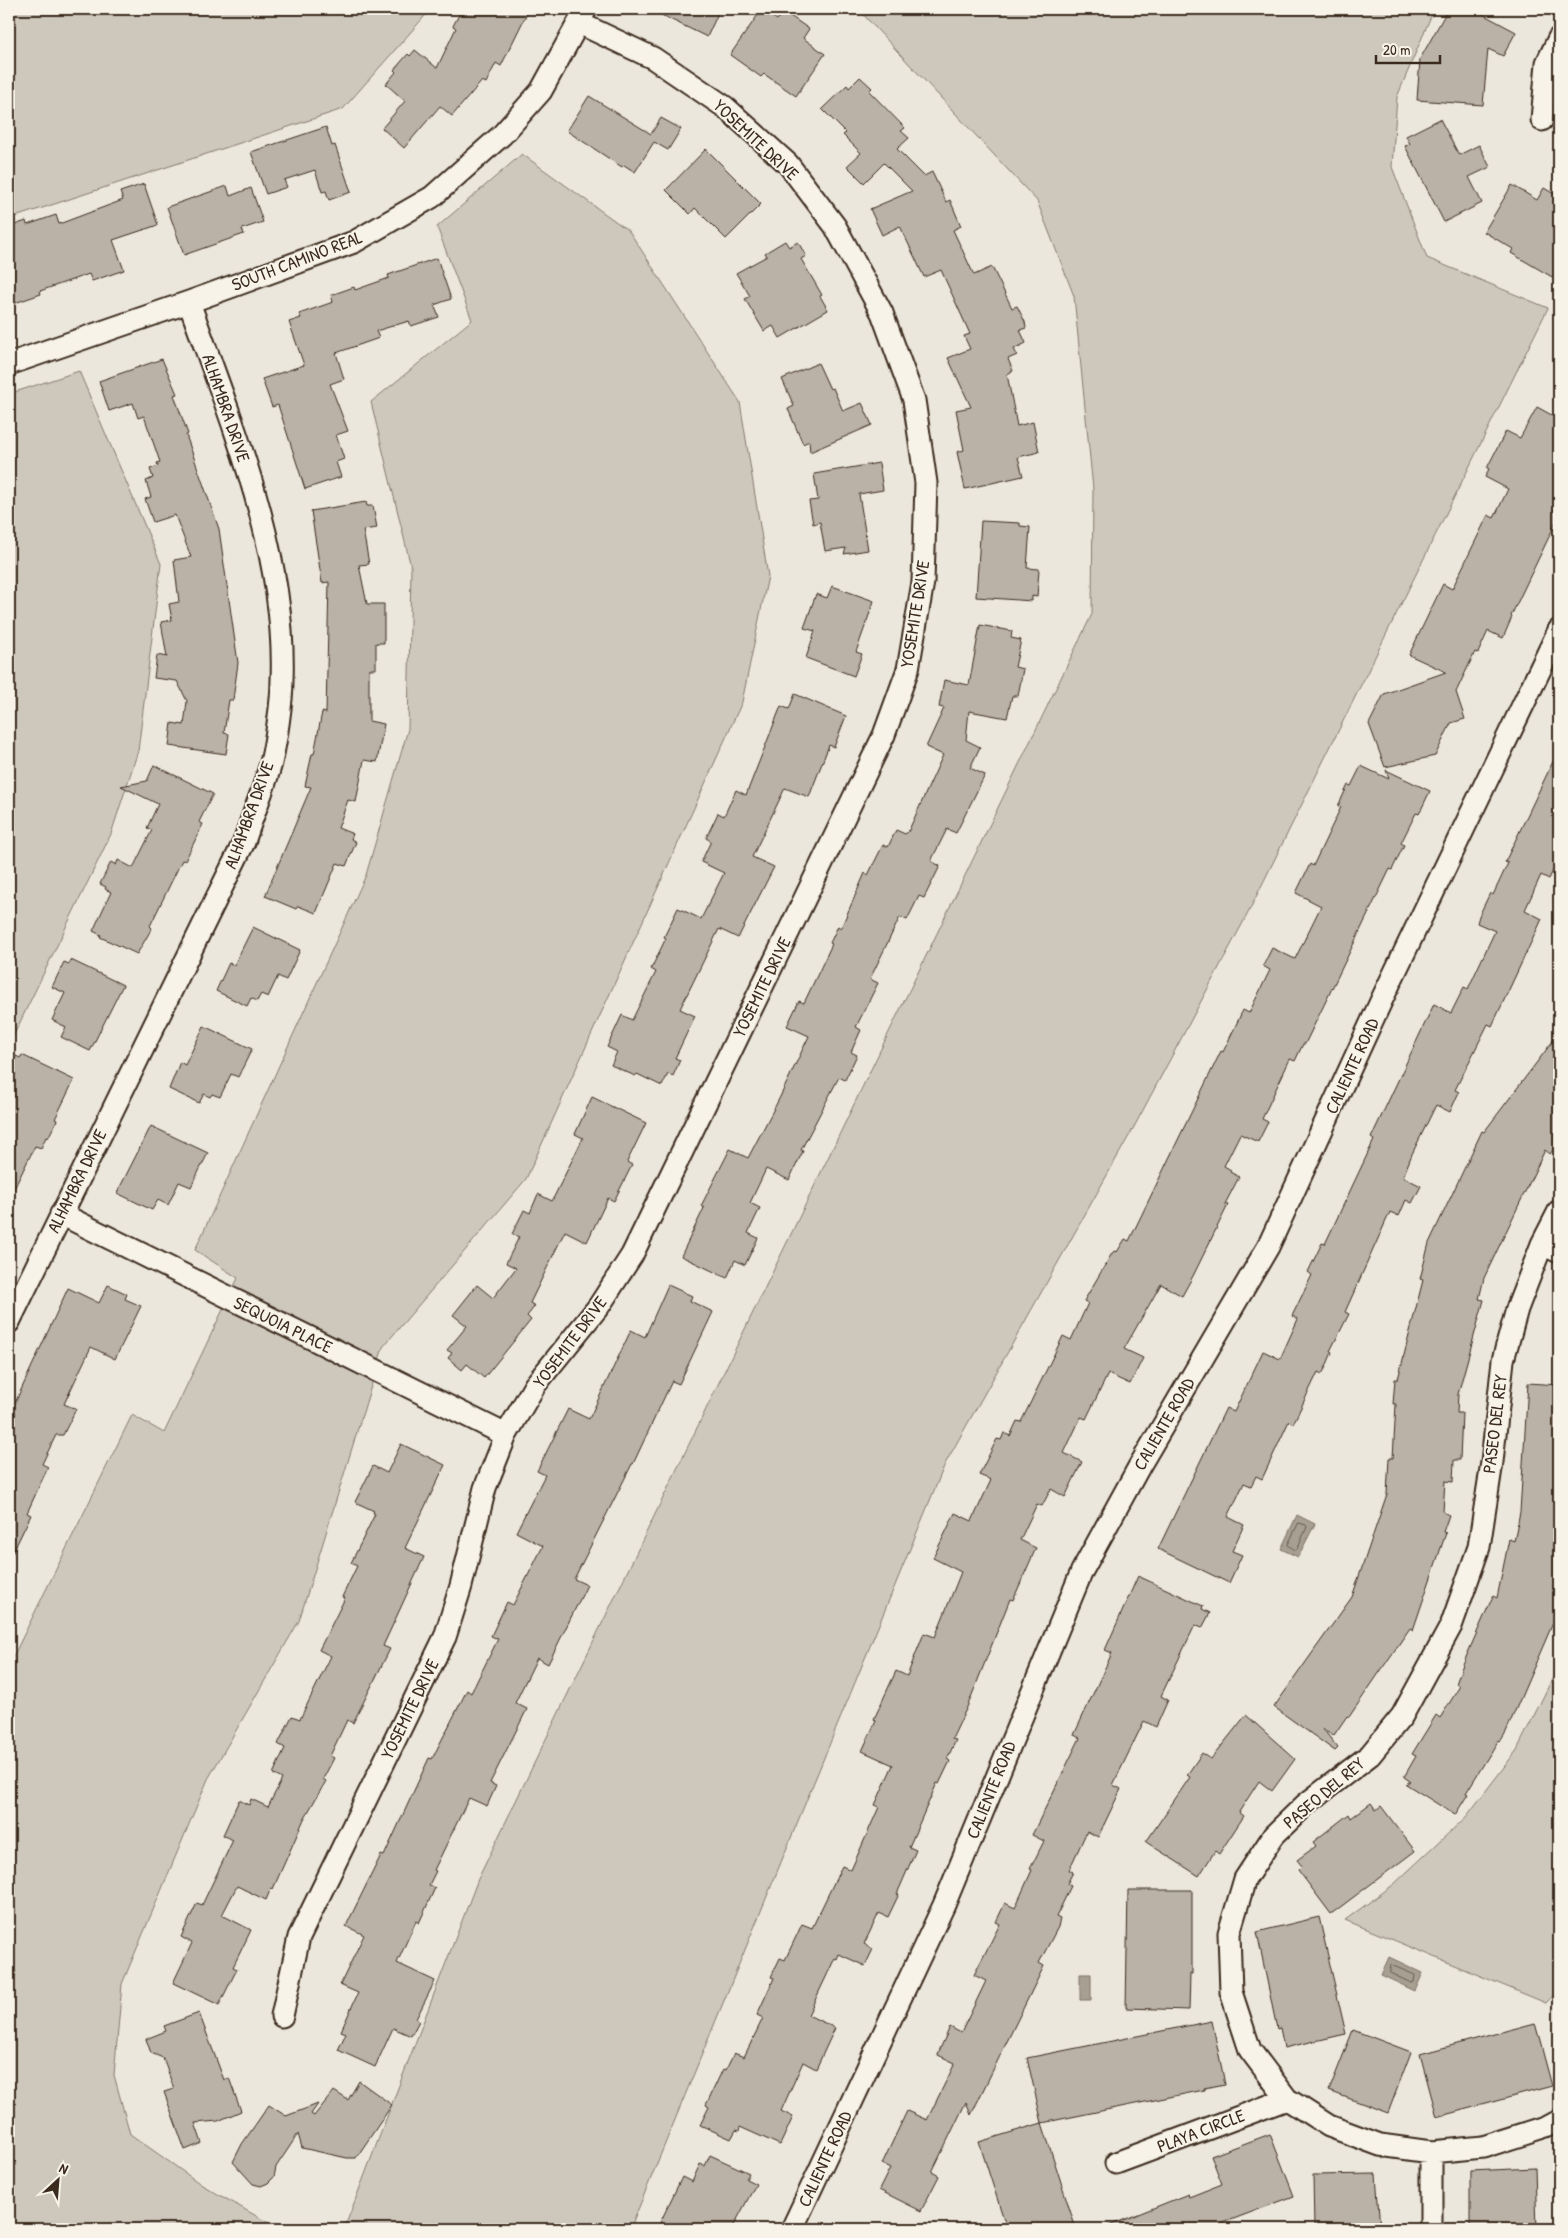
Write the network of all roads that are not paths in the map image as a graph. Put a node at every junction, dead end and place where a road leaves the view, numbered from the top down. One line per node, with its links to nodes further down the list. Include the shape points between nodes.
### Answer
1 (583, 16): 4 (street, SOUTH CAMINO REAL, via 541,91 502,135 432,197 354,242); 11 (street, YOSEMITE DRIVE, via 653,58 725,108 788,164 835,226 882,313 914,400 926,483 923,582 908,669 884,734 632,1255 599,1306 535,1385)
2 (1559, 38): 3 (street, via 1547,63)
3 (1542, 120)
4 (189, 302): 5 (street, SOUTH CAMINO REAL); 8 (street, ALHAMBRA DRIVE, via 237,438 268,544 281,610 281,690 271,763 244,842)
5 (9, 364)
6 (1559, 630): 17 (street, CALIENTE ROAD, via 1383,997 1268,1247 1082,1571 944,1905)
7 (1559, 1211): 9 (street, PASEO DEL REY)
8 (61, 1214): 10 (street, ALHAMBRA DRIVE); 11 (street, SEQUOIA PLACE)
9 (1550, 1248): 13 (street, PASEO DEL REY, via 1517,1309 1503,1360 1479,1547 1451,1626 1402,1716 1370,1755 1306,1804 1274,1835 1245,1879 1229,1933 1231,1992 1250,2050)
10 (9, 1322)
11 (506, 1435): 12 (street, YOSEMITE DRIVE, via 485,1488 445,1637 299,1936)
12 (282, 2016)
13 (1287, 2098): 15 (street, PASEO DEL REY, via 1329,2126 1380,2145); 16 (street, PLAYA CIRCLE)
14 (1559, 2120): 15 (street, PASEO DEL REY, via 1483,2147)
15 (1431, 2152): 18 (street)
16 (1116, 2163)
17 (792, 2229)
18 (1431, 2229)

